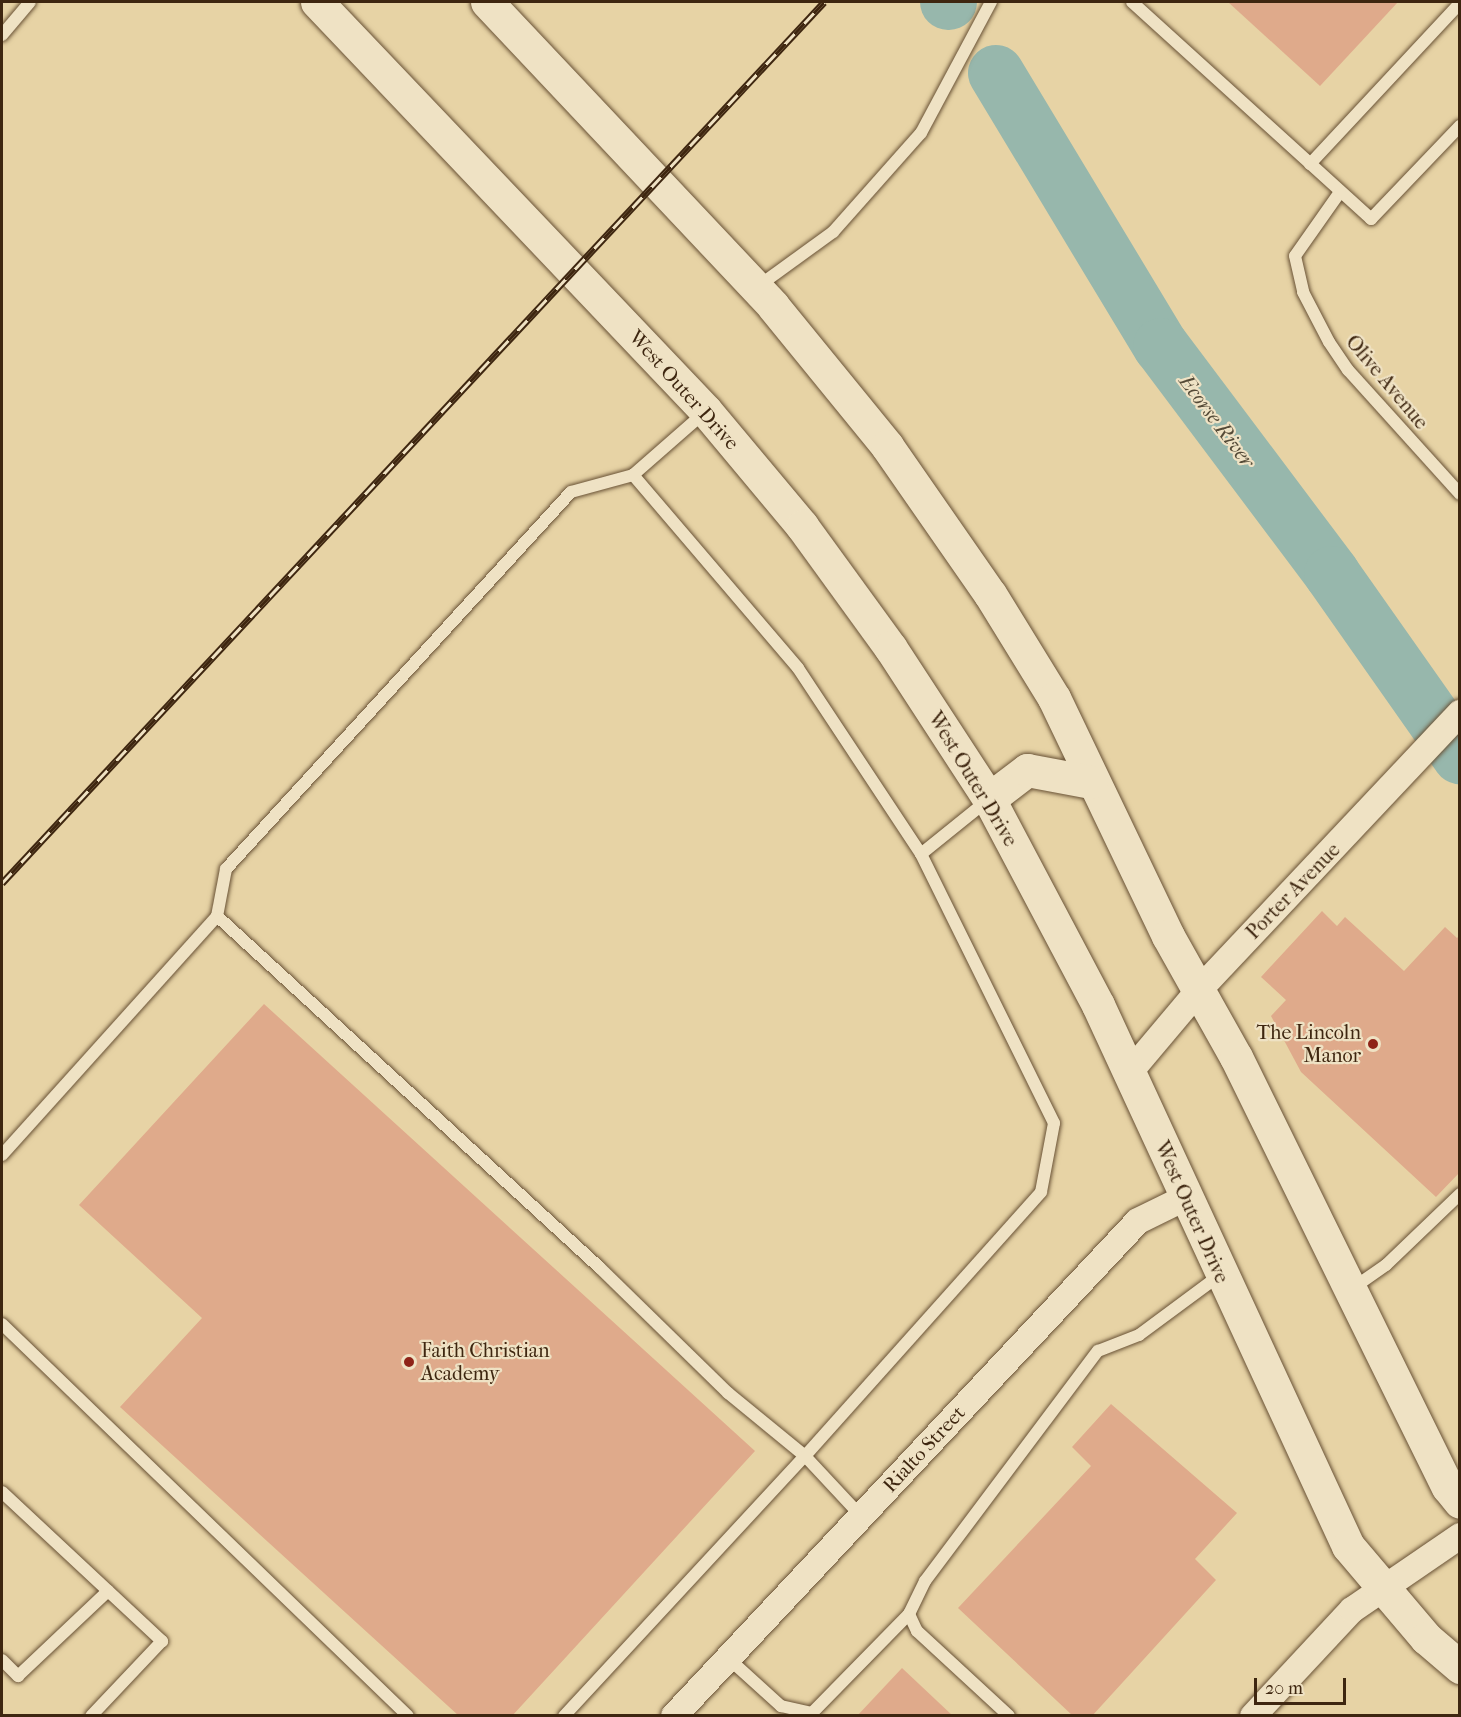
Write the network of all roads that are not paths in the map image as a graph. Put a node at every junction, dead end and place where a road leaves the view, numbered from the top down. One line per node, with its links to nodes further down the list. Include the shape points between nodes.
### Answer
1 (30, 2): 7 (lane)
2 (317, 2): 12 (main road, West Outer Drive)
3 (487, 2): 11 (main road)
4 (991, 2): 11 (lane, via 921,133 833,232)
5 (1132, 2): 9 (lane)
6 (1460, 3): 9 (lane)
7 (2, 34)
8 (1460, 126): 10 (lane, via 1371,219)
9 (1310, 164): 10 (lane)
10 (1340, 192): 14 (lane, Olive Avenue, via 1295,256 1303,292 1348,370)
11 (756, 288): 16 (main road, via 831,375 940,519 1054,698)
12 (706, 411): 13 (lane); 17 (main road, West Outer Drive, via 802,526 891,647)
13 (633, 475): 18 (lane, via 798,668); 19 (lane, via 571,492 226,869)
14 (1460, 494)
15 (1460, 713): 20 (street, Porter Avenue)
16 (1091, 782): 17 (main road, via 1027,770); 20 (main road)
17 (989, 799): 18 (lane); 21 (main road, West Outer Drive)
18 (921, 854): 28 (lane, via 1054,1123 1041,1192)
19 (217, 916): 22 (lane); 28 (lane, via 600,1268 728,1393)
20 (1199, 990): 21 (street, Porter Avenue); 26 (main road)
21 (1130, 1072): 24 (main road, West Outer Drive)
22 (2, 1155)
23 (1460, 1194): 26 (lane, via 1386,1265)
24 (1185, 1198): 25 (main road, West Outer Drive); 31 (street, Rialto Street, via 1138,1221)
25 (1221, 1275): 33 (main road, West Outer Drive, via 1348,1546); 35 (lane, via 1139,1335 1098,1351 925,1581)
26 (1352, 1288): 30 (main road, via 1448,1487)
27 (2, 1324): 40 (lane)
28 (805, 1456): 31 (lane); 41 (lane)
29 (2, 1492): 34 (lane)
30 (1460, 1502)
31 (861, 1516): 36 (street, Rialto Street)
32 (1460, 1536): 33 (street)
33 (1383, 1588): 38 (main road, West Outer Drive, via 1426,1638); 44 (street, via 1352,1610)
34 (108, 1591): 37 (lane, via 18,1676); 39 (lane, via 162,1641)
35 (909, 1614): 36 (lane, via 812,1713 781,1706); 43 (lane, via 917,1631)
36 (728, 1658): 42 (street, Rialto Street)
37 (2, 1660)
38 (1460, 1667)
39 (91, 1716)
40 (408, 1716)
41 (564, 1716)
42 (674, 1716)
43 (1009, 1716)
44 (1253, 1716)

